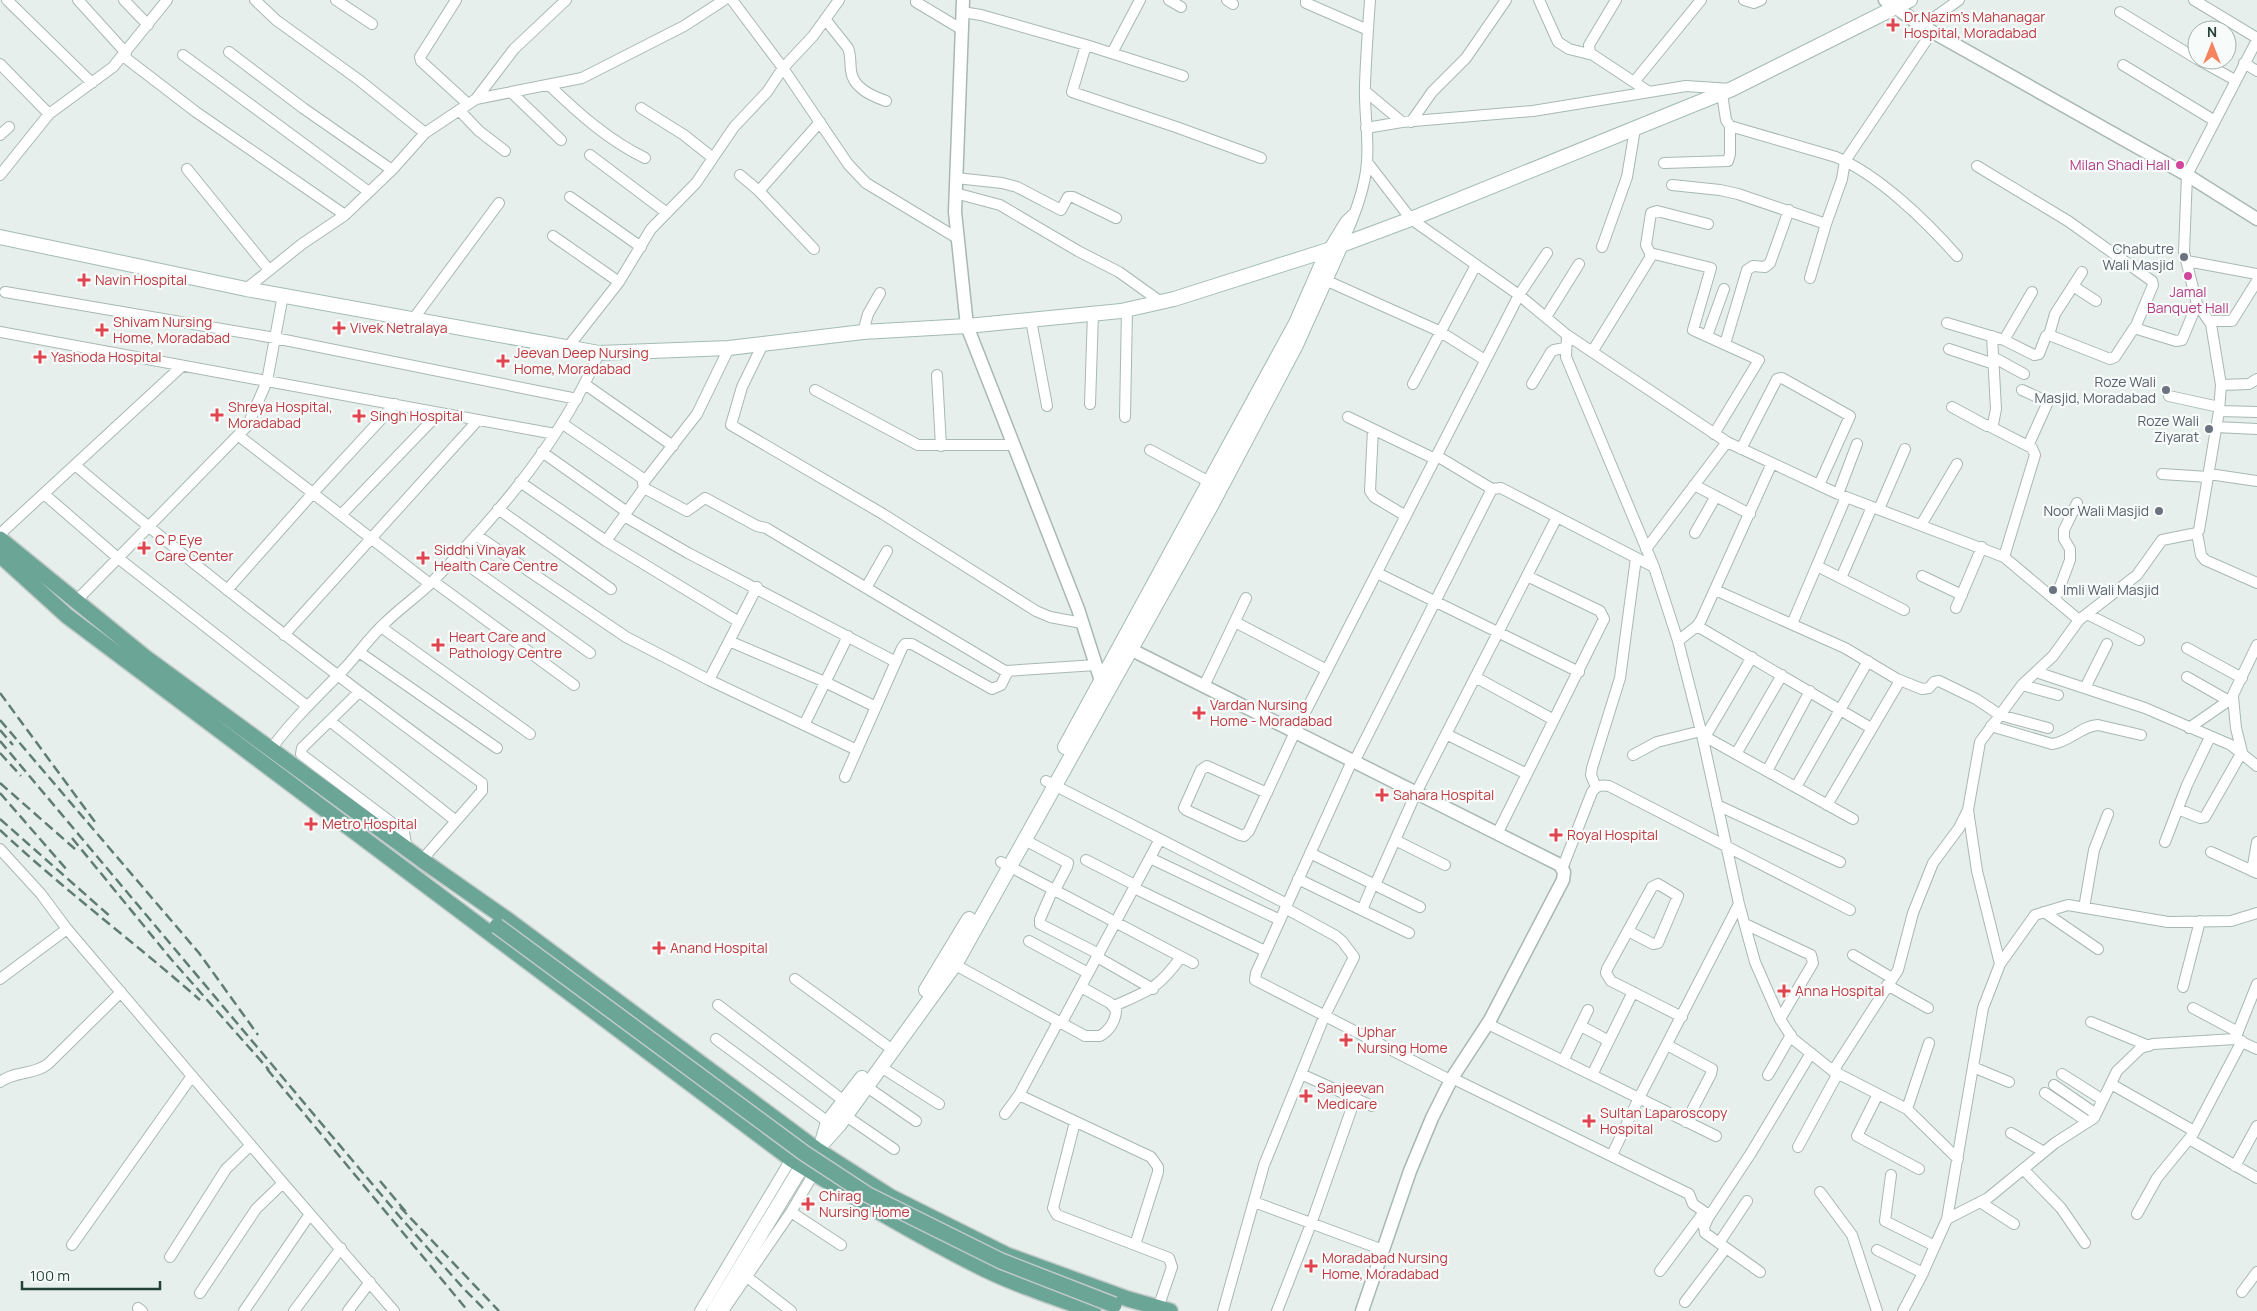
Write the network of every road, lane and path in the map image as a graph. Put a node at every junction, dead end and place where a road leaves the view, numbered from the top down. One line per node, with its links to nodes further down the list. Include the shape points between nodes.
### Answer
1 (7, 0): 53 (street)
2 (80, 0): 41 (street)
3 (124, 0): 32 (street)
4 (167, 0): 32 (street)
5 (255, 0): 71 (street, via 276,20)
6 (336, 0): 31 (street)
7 (456, 0): 60 (street, via 420,57)
8 (566, 0): 60 (street, via 514,48)
9 (724, 0): 54 (street, via 684,26 582,78)
10 (732, 0): 47 (street)
11 (839, 0): 30 (street)
12 (1140, 0): 40 (street)
13 (1169, 0): 28 (street)
14 (1306, 0): 35 (street, via 1306,3)
15 (1370, 0): 35 (street)
16 (1506, 0): 66 (street, via 1472,50)
17 (1539, 0): 43 (street, via 1558,42 1569,49)
18 (1616, 0): 43 (street, via 1589,44)
19 (1701, 0): 52 (street)
20 (1744, 0): 21 (street, via 1754,3)
21 (1761, 0)
22 (1910, 0): 26 (main road)
23 (1959, 0): 34 (street)
24 (2194, 0): 37 (street)
25 (916, 2): 33 (street)
26 (1890, 4): 34 (street); 58 (main road)
27 (963, 6): 33 (street); 36 (street, via 981,15)
28 (1181, 7)
29 (2120, 12): 39 (street)
30 (825, 19): 47 (street); 59 (street, via 850,53 851,75 855,83)
31 (372, 24)
32 (148, 25): 41 (street)
33 (961, 29): 88 (street)
34 (1927, 29): 79 (street); 87 (street)
35 (1368, 30): 55 (street)
36 (1086, 44): 40 (street); 78 (street, via 1072,92)
37 (2256, 45): 44 (street)
38 (229, 52): 84 (street)
39 (2187, 52)
40 (1112, 53): 50 (street)
41 (124, 55): 53 (street); 97 (street, via 196,112)
42 (183, 55): 91 (street)
43 (1593, 55): 52 (street)
44 (2244, 62): 49 (street); 51 (street)
45 (0, 64): 63 (street)
46 (2123, 65): 64 (street)
47 (783, 68): 65 (street); 77 (street, via 768,92 734,127)
48 (2217, 70): 51 (street)
49 (2257, 71)
50 (1183, 76)
51 (2235, 80): 64 (street)
52 (1634, 82): 57 (street)
53 (92, 83): 63 (street)
54 (549, 85): 56 (street); 76 (street, via 586,120)
55 (1365, 91): 66 (street); 69 (street)
56 (511, 92): 60 (street); 73 (street)
57 (1649, 92): 58 (street, via 1705,86); 66 (street, via 1533,111)
58 (1727, 92): 67 (street, via 1726,120); 70 (main road)
59 (886, 101)
60 (472, 102): 62 (street)
61 (641, 108): 77 (street)
62 (459, 110): 71 (street); 74 (street)
63 (49, 114): 85 (street)
64 (2215, 121): 87 (street)
65 (820, 122): 90 (street); 105 (street, via 848,164 866,183)
66 (1406, 122): 69 (street)
67 (1730, 126): 79 (street); 81 (street, via 1728,161)
68 (9, 127): 72 (street)
69 (1366, 128): 80 (street)
70 (1636, 129): 99 (main road); 106 (street, via 1627,177)
71 (425, 133): 84 (street)
72 (0, 135)
73 (561, 140)
74 (505, 151)
75 (590, 155): 96 (street)
76 (645, 158)
77 (713, 158): 96 (street, via 696,183)
78 (1261, 158)
79 (1844, 161): 102 (street, via 1842,179); 112 (street, via 1861,170 1917,213)
80 (1367, 162): 99 (street); 108 (street, via 1351,224)
81 (1664, 162)
82 (1977, 166): 142 (street, via 2068,221 2152,281)
83 (186, 169): 116 (street)
84 (392, 170): 91 (street)
85 (0, 175)
86 (740, 175): 90 (street)
87 (2188, 175): 100 (street); 113 (street, via 2184,252)
88 (956, 178): 92 (street); 98 (street, via 1017,187 1061,210 1068,197 1073,197)
89 (1672, 185): 95 (street, via 1720,190)
90 (759, 190): 109 (street)
91 (368, 192): 97 (street)
92 (955, 193): 105 (street); 132 (street, via 1000,205 1119,272)
93 (570, 197): 107 (street)
94 (499, 203): 137 (street)
95 (1789, 210): 102 (street); 153 (street, via 1770,263 1766,267 1753,266 1747,270)
96 (667, 213): 107 (street, via 651,229)
97 (345, 215): 116 (street)
98 (1116, 218)
99 (1411, 219): 108 (main road); 115 (street)
100 (2257, 219)
101 (1708, 224): 111 (street, via 1653,212 1646,245)
102 (1826, 224): 119 (street)
103 (553, 236): 122 (street)
104 (0, 237): 124 (main road)
105 (957, 238): 141 (street)
106 (1602, 246)
107 (641, 247): 122 (street)
108 (1334, 247): 120 (main road); 132 (main road); 212 (main road)
109 (814, 249)
110 (1547, 253): 130 (street)
111 (1650, 253): 148 (street, via 1711,268 1693,327 1694,331); 158 (street, via 1650,258)
112 (1957, 256)
113 (2188, 261): 118 (street); 133 (street)
114 (1579, 264): 136 (street)
115 (1476, 265): 130 (street); 143 (street)
116 (269, 270): 124 (street)
117 (2082, 272): 123 (street)
118 (2257, 274)
119 (1810, 278)
120 (1325, 280): 143 (street); 212 (main road, via 1296,345)
121 (2257, 281): 139 (street, via 2232,321)
122 (619, 282): 154 (street)
123 (2073, 286): 131 (street); 147 (street, via 2054,314)
124 (246, 288): 129 (main road)
125 (1724, 289): 148 (street)
126 (5, 292): 150 (street)
127 (2032, 292): 151 (street)
128 (880, 293): 145 (street, via 868,314)
129 (283, 295): 137 (main road); 150 (street)
130 (1519, 295): 136 (street); 160 (street)
131 (2096, 301)
132 (1161, 302): 134 (main road)
133 (2197, 304): 139 (street); 142 (street, via 2184,337 2179,341)
134 (1126, 309): 135 (main road); 182 (street)
135 (1093, 313): 138 (main road); 176 (street)
136 (1546, 317): 146 (street)
137 (414, 318): 154 (main road)
138 (1031, 320): 141 (main road); 177 (street)
139 (2210, 321): 170 (street)
140 (1947, 323): 149 (street)
141 (967, 326): 145 (main road); 195 (street)
142 (2135, 328): 147 (street, via 2115,357 2110,359)
143 (1439, 331): 160 (street); 167 (street)
144 (0, 332): 162 (street)
145 (863, 332): 152 (main road)
146 (1567, 335): 156 (street); 158 (street)
147 (2050, 335): 151 (street, via 2046,336 2036,355)
148 (1706, 336): 153 (street)
149 (1992, 336): 151 (street); 161 (street)
150 (275, 338): 166 (street); 174 (street)
151 (2004, 340)
152 (763, 344): 155 (main road); 268 (street, via 742,387 731,425 883,514 1036,611)
153 (1725, 344): 191 (street, via 1760,360)
154 (568, 347): 159 (main road)
155 (729, 348): 159 (main road); 196 (street, via 697,414)
156 (1565, 348): 168 (street, via 1551,352); 238 (street)
157 (1948, 349): 161 (street)
158 (1592, 352): 191 (street)
159 (599, 354): 169 (street)
160 (1485, 360): 203 (street)
161 (1993, 361): 163 (street); 186 (street, via 1996,415)
162 (182, 366): 166 (street); 206 (street)
163 (2024, 374)
164 (937, 375): 197 (street)
165 (2257, 379): 170 (street, via 2249,384)
166 (267, 381): 175 (street); 192 (street, via 252,419)
167 (1413, 384)
168 (1532, 384)
169 (586, 385): 174 (street); 196 (street)
170 (2221, 385): 179 (street)
171 (815, 390): 197 (street, via 911,443)
172 (2022, 390): 198 (street, via 2047,404)
173 (2169, 396): 179 (street)
174 (577, 399): 185 (street)
175 (395, 404): 180 (street); 216 (street)
176 (1090, 404)
177 (1047, 406)
178 (1952, 407): 186 (street)
179 (2219, 409): 181 (street); 187 (street)
180 (438, 412): 184 (street); 225 (street)
181 (2257, 412)
182 (1125, 417)
183 (1348, 417): 188 (street)
184 (478, 420): 190 (street); 235 (street)
185 (563, 424): 190 (street); 211 (street, via 642,478)
186 (1989, 426): 198 (street)
187 (2216, 426): 189 (street); 208 (street)
188 (1374, 429): 203 (street); 226 (street, via 1370,491)
189 (2257, 429)
190 (555, 434): 202 (street)
191 (1714, 434): 193 (street)
192 (239, 436): 216 (street); 229 (street)
193 (1727, 442): 199 (street); 213 (street)
194 (1857, 444): 219 (street)
195 (1013, 445): 197 (street); 268 (street)
196 (673, 446): 211 (street)
197 (941, 446)
198 (2028, 446): 242 (street, via 2034,451 2035,459)
199 (1741, 449): 204 (street); 214 (street, via 1777,379 1782,378 1850,416)
200 (1905, 449): 222 (street)
201 (1150, 450): 212 (street)
202 (542, 452): 210 (street); 223 (street)
203 (1436, 457): 215 (street); 226 (street)
204 (1772, 463): 214 (street); 224 (street)
205 (1957, 464): 228 (street)
206 (75, 465): 217 (street); 229 (street)
207 (2162, 474): 208 (street)
208 (2208, 475): 209 (street); 231 (street, via 2201,527)
209 (2257, 481)
210 (520, 482): 221 (street); 236 (street)
211 (644, 485): 223 (street); 254 (street, via 687,510 705,498 766,528)
212 (1215, 485): 280 (main road)
213 (1694, 485): 218 (street); 238 (street)
214 (1819, 485): 219 (street)
215 (1492, 489): 227 (street, via 1501,488); 262 (street)
216 (313, 493): 225 (street); 256 (street)
217 (44, 494): 232 (street); 243 (street)
218 (1716, 496): 224 (street); 230 (street)
219 (1842, 496): 222 (street); 245 (street)
220 (2077, 503): 260 (street, via 2064,530 2070,560)
221 (498, 508): 233 (street); 255 (street)
222 (1875, 508): 228 (street); 250 (street)
223 (625, 514): 236 (street); 253 (street, via 688,552)
224 (1750, 514): 257 (street)
225 (341, 515): 235 (street)
226 (1406, 516): 247 (street)
227 (1557, 517): 244 (street); 248 (street)
228 (1922, 525): 237 (street)
229 (148, 528): 243 (street); 256 (street)
230 (1695, 533)
231 (2197, 533): 252 (street, via 2205,560); 265 (street, via 2162,540 2137,575)
232 (0, 534)
233 (476, 535): 241 (street); 298 (street, via 616,630)
234 (0, 538): 261 (main road)
235 (372, 538): 251 (street); 273 (street)
236 (606, 541): 266 (street)
237 (1982, 547): 242 (street); 258 (street)
238 (1646, 549): 246 (street)
239 (887, 550): 254 (street)
240 (0, 555): 372 (main road, via 67,616)
241 (455, 556): 251 (street); 283 (street)
242 (2004, 557): 260 (street)
243 (118, 558): 261 (street); 309 (street)
244 (1636, 558): 246 (street); 338 (street, via 1620,678 1592,768)
245 (1817, 566): 250 (street); 269 (street)
246 (1654, 567): 277 (street)
247 (1377, 573): 262 (street); 288 (street)
248 (1527, 576): 272 (street); 290 (street, via 1603,614 1603,625)
249 (1922, 576): 258 (street)
250 (1840, 578): 264 (street)
251 (431, 582): 271 (street); 300 (street)
252 (2257, 583)
253 (756, 587): 266 (street); 274 (street)
254 (866, 588): 289 (street)
255 (611, 589)
256 (227, 590): 273 (street)
257 (1715, 590): 269 (street); 270 (street)
258 (1962, 595): 263 (street)
259 (1246, 598): 267 (street)
260 (2055, 600): 265 (street)
261 (76, 601): 327 (main road, via 145,657)
262 (1435, 601): 272 (street); 332 (street)
263 (1956, 608)
264 (1904, 610)
265 (2083, 617): 275 (street); 291 (street, via 2053,656)
266 (739, 622): 276 (street)
267 (1235, 622): 288 (street); 303 (street)
268 (1082, 623): 287 (street)
269 (1792, 624): 285 (street)
270 (1697, 626): 277 (street); 284 (street)
271 (381, 627): 282 (street); 321 (street)
272 (1498, 632): 290 (street); 294 (street)
273 (284, 635): 293 (street)
274 (848, 636): 286 (street); 299 (street)
275 (2139, 640)
276 (729, 641): 298 (street); 299 (street)
277 (1678, 641): 323 (street)
278 (2108, 644): 304 (street)
279 (2257, 645): 296 (street)
280 (1126, 647): 302 (main road); 303 (street)
281 (2187, 648): 296 (street)
282 (359, 652): 293 (street); 326 (street)
283 (590, 653)
284 (1752, 657): 292 (street); 323 (street)
285 (1868, 661): 297 (street); 311 (street)
286 (896, 662): 289 (street, via 905,644 912,644 992,689 1001,685); 310 (street)
287 (1096, 665): 289 (street); 302 (street)
288 (1327, 670): 320 (street)
289 (1008, 671)
290 (1579, 672): 313 (street)
291 (2036, 672): 301 (street); 304 (street)
292 (1782, 675): 305 (street); 330 (street)
293 (336, 676): 306 (street); 309 (street)
294 (1475, 677): 313 (street); 322 (street)
295 (2187, 677): 308 (street)
296 (2242, 678): 308 (street)
297 (1897, 679): 312 (street, via 1922,689 1939,681); 317 (street, via 1898,684)
298 (708, 680): 315 (street)
299 (825, 682): 310 (street); 315 (street)
300 (574, 685)
301 (2022, 685): 307 (street); 312 (street)
302 (1104, 686): 337 (main road)
303 (1204, 686): 320 (street)
304 (2085, 688): 319 (street, via 2145,708)
305 (1810, 692): 311 (street); 334 (street)
306 (358, 693): 314 (street); 348 (street, via 482,783 482,791)
307 (2058, 695)
308 (2231, 699): 319 (street); 329 (street)
309 (307, 706): 327 (street)
310 (876, 707): 328 (street)
311 (1840, 709): 317 (street); 339 (street)
312 (2000, 715): 316 (street); 318 (street)
313 (1554, 720): 335 (street)
314 (330, 721): 348 (street); 356 (street, via 302,748 301,754 404,832)
315 (804, 725): 328 (street)
316 (1991, 726): 324 (street, via 2052,744 2061,743 2091,725); 345 (street, via 1980,742)
317 (1872, 728): 342 (street)
318 (2048, 728)
319 (2189, 728): 325 (street)
320 (1295, 732): 332 (street); 340 (street)
321 (530, 734)
322 (1446, 734): 335 (street); 341 (street)
323 (1703, 735): 330 (street); 331 (street, via 1657,742); 343 (street)
324 (2141, 735)
325 (2210, 737): 329 (street); 344 (street)
326 (497, 748)
327 (271, 749): 356 (main road)
328 (857, 750): 336 (street)
329 (2242, 752): 333 (street); 344 (street, via 2205,817)
330 (1736, 754): 334 (street)
331 (1633, 755)
332 (1353, 761): 341 (street); 359 (street)
333 (2257, 766)
334 (1767, 771): 339 (street)
335 (1527, 774): 349 (street)
336 (845, 777)
337 (1050, 784): 350 (main road); 351 (street); 364 (main road)
338 (1596, 787): 357 (street, via 1610,786); 366 (street)
339 (1796, 788): 342 (street)
340 (1267, 793): 340 (street, via 1208,766 1201,770 1184,808 1244,836 1249,832)
341 (1416, 793): 349 (street); 352 (street)
342 (1827, 804): 347 (street)
343 (1717, 805): 357 (street); 363 (street)
344 (2178, 809): 353 (street)
345 (1968, 810): 398 (street, via 1977,871); 402 (street, via 1933,863 1913,913 1898,970)
346 (2108, 814): 378 (street, via 2094,850)
347 (1853, 819)
348 (456, 821): 361 (street)
349 (1497, 834): 366 (street, via 1560,865)
350 (1024, 839): 364 (main road); 373 (street, via 1068,863)
351 (1160, 839): 360 (street); 376 (street)
352 (1395, 840): 365 (street); 370 (street)
353 (2165, 842)
354 (2257, 842): 367 (street)
355 (0, 849): 387 (street, via 41,894)
356 (407, 849): 361 (main road)
357 (1728, 849): 375 (street); 380 (street)
358 (2211, 852): 367 (street)
359 (1310, 853): 369 (street); 370 (street)
360 (1150, 858): 371 (street); 383 (street)
361 (422, 860): 368 (main road)
362 (1086, 860): 371 (street)
363 (1840, 862)
364 (1005, 864): 373 (street); 396 (main road)
365 (1445, 864)
366 (1562, 869): 419 (street, via 1563,880)
367 (2254, 872)
368 (446, 877): 374 (main road); 471 (main road)
369 (1298, 879): 376 (street); 379 (street)
370 (1374, 885): 377 (street); 379 (street)
371 (1135, 886): 385 (street); 392 (street)
372 (433, 890): 374 (main road); 477 (main road)
373 (1054, 890): 385 (street); 393 (street, via 1040,924)
374 (451, 894): 515 (main road, bridge, via 804,1153 868,1195 1002,1261)
375 (1739, 904): 386 (street); 415 (street)
376 (1286, 906): 383 (street); 414 (street, via 1336,936 1353,954 1353,960)
377 (1420, 907)
378 (2084, 908): 381 (street, via 2068,905); 384 (street, via 2168,922)
379 (1362, 910): 389 (street)
380 (1850, 910)
381 (2044, 912): 391 (street); 398 (street, via 2035,915)
382 (2257, 914): 384 (street, via 2231,921)
383 (1280, 920): 392 (street)
384 (2200, 921): 405 (street)
385 (1116, 923): 393 (street); 395 (street)
386 (1745, 924): 416 (street, via 1755,962); 416 (street, via 1813,958)
387 (67, 929): 400 (street); 407 (street)
388 (1628, 930): 388 (street, via 1655,885 1678,896 1658,943 1653,944); 408 (street, via 1606,973 1611,981)
389 (1409, 933)
390 (1029, 941): 399 (street)
391 (2098, 949)
392 (1266, 951): 414 (street, via 1254,977 1258,983)
393 (1098, 955): 399 (street); 406 (street)
394 (1853, 955): 402 (street)
395 (1181, 957): 397 (street); 406 (street, via 1167,978)
396 (950, 962): 418 (street); 421 (main road)
397 (1193, 963)
398 (2000, 964): 434 (street, via 1983,1008)
399 (1088, 974): 404 (street)
400 (0, 979)
401 (795, 979): 428 (street)
402 (1890, 982): 411 (street); 435 (street)
403 (2257, 984): 423 (street)
404 (1081, 987): 410 (street); 418 (street)
405 (2183, 987)
406 (1153, 989): 410 (street)
407 (121, 992): 440 (street); 442 (street, via 48,1064)
408 (1632, 992): 415 (street); 425 (street)
409 (718, 1005): 453 (street)
410 (1114, 1006): 418 (street, via 1116,1016 1100,1036 1085,1036)
411 (1928, 1008)
412 (2193, 1008): 423 (street)
413 (1588, 1010): 420 (street)
414 (1324, 1017): 436 (street); 441 (street)
415 (1682, 1017): 427 (street)
416 (1780, 1019): 422 (street)
417 (2091, 1022): 429 (street)
418 (1060, 1023): 449 (street)
419 (1488, 1024): 432 (street); 441 (street)
420 (1581, 1026): 425 (street); 432 (street)
421 (903, 1030): 428 (main road); 433 (main road)
422 (1791, 1035): 431 (street); 439 (street)
423 (2238, 1037): 429 (street); 430 (street); 467 (street)
424 (716, 1039): 461 (street)
425 (1608, 1041): 438 (street)
426 (1929, 1043): 456 (street)
427 (1667, 1045): 450 (street); 463 (street, via 1712,1069)
428 (886, 1046): 453 (main road)
429 (2149, 1046): 444 (street, via 2141,1048 2117,1071)
430 (2257, 1049)
431 (1811, 1053): 435 (street); 491 (street, via 1751,1153)
432 (1563, 1061): 438 (street)
433 (881, 1067): 446 (main road); 454 (street)
434 (1973, 1067): 443 (street); 476 (street)
435 (1836, 1072): 448 (street); 472 (street)
436 (1301, 1074): 451 (street); 486 (street, via 1264,1165)
437 (2062, 1074): 452 (street)
438 (1592, 1075): 450 (street)
439 (1768, 1075)
440 (192, 1076): 470 (street); 496 (street)
441 (1451, 1079): 475 (street); 502 (street, via 1414,1162)
442 (0, 1082)
443 (2009, 1082)
444 (2111, 1084): 452 (street); 467 (street)
445 (2054, 1085): 458 (street)
446 (867, 1087): 459 (main road); 460 (street)
447 (2045, 1093): 464 (street)
448 (1878, 1094): 456 (street); 479 (street, via 1857,1136)
449 (1019, 1095): 457 (street); 462 (street)
450 (1639, 1098): 463 (street); 475 (street)
451 (1355, 1099): 455 (street); 493 (street)
452 (2103, 1100): 458 (street)
453 (844, 1101): 461 (main road)
454 (939, 1104)
455 (1372, 1106)
456 (1907, 1109): 476 (street)
457 (1005, 1114)
458 (2096, 1114): 464 (street)
459 (846, 1116): 471 (main road); 473 (street)
460 (916, 1121)
461 (828, 1122): 471 (main road)
462 (1075, 1122): 498 (street, via 1151,1158 1158,1167); 498 (street, via 1054,1212)
463 (1686, 1122): 468 (street)
464 (2088, 1122): 474 (street)
465 (2257, 1126): 469 (street)
466 (2011, 1133): 474 (street)
467 (2192, 1135): 478 (street); 490 (street, via 2156,1178)
468 (1716, 1136)
469 (2253, 1140): 478 (street)
470 (251, 1145): 483 (street); 504 (street, via 226,1169)
471 (819, 1146): 477 (main road); 514 (main road, via 891,1196 1007,1255)
472 (1798, 1147)
473 (894, 1149)
474 (2044, 1152): 480 (street)
475 (1612, 1155): 491 (street, via 1689,1194 1693,1204)
476 (1958, 1159): 492 (street)
477 (803, 1166): 488 (street); 521 (street); 522 (main road); 525 (main road, via 977,1265 1040,1293)
478 (2235, 1166): 482 (street)
479 (1919, 1169)
480 (2023, 1169): 487 (street); 495 (street, via 2061,1208)
481 (1891, 1175): 500 (street, via 1885,1221)
482 (2257, 1178)
483 (283, 1184): 489 (street); 512 (street, via 253,1212)
484 (1820, 1192): 529 (street, via 1852,1235)
485 (1747, 1201): 499 (street)
486 (1254, 1202): 493 (street); 526 (street)
487 (1980, 1202): 492 (street); 494 (street)
488 (791, 1212): 497 (street); 509 (street)
489 (310, 1214): 501 (street); 517 (street)
490 (2138, 1214)
491 (1706, 1215): 499 (street, via 1703,1230); 505 (street)
492 (1947, 1219): 500 (street)
493 (1311, 1224): 502 (street); 527 (street)
494 (2014, 1224)
495 (2085, 1243)
496 (72, 1245)
497 (841, 1245)
498 (1135, 1245): 516 (street, via 1165,1256 1171,1262)
499 (1723, 1246): 506 (street); 513 (street)
500 (1935, 1246): 508 (street)
501 (341, 1248): 510 (street); 518 (street)
502 (1383, 1250): 528 (street)
503 (1877, 1250): 508 (street)
504 (170, 1257)
505 (1660, 1271)
506 (1760, 1272)
507 (2257, 1272): 511 (street)
508 (1923, 1273): 530 (street)
509 (747, 1277): 523 (street); 524 (street)
510 (370, 1282): 519 (street); 520 (street)
511 (2242, 1292)
512 (200, 1293)
513 (1684, 1302)
514 (1141, 1303): 515 (main road); 516 (main road)
515 (1121, 1308)
516 (1162, 1310)
517 (244, 1311)
518 (294, 1311)
519 (348, 1311)
520 (394, 1311)
521 (700, 1311)
522 (714, 1311)
523 (724, 1311)
524 (791, 1311)
525 (1093, 1311)
526 (1223, 1311)
527 (1277, 1311)
528 (1362, 1311)
529 (1877, 1311)
530 (1903, 1311)

